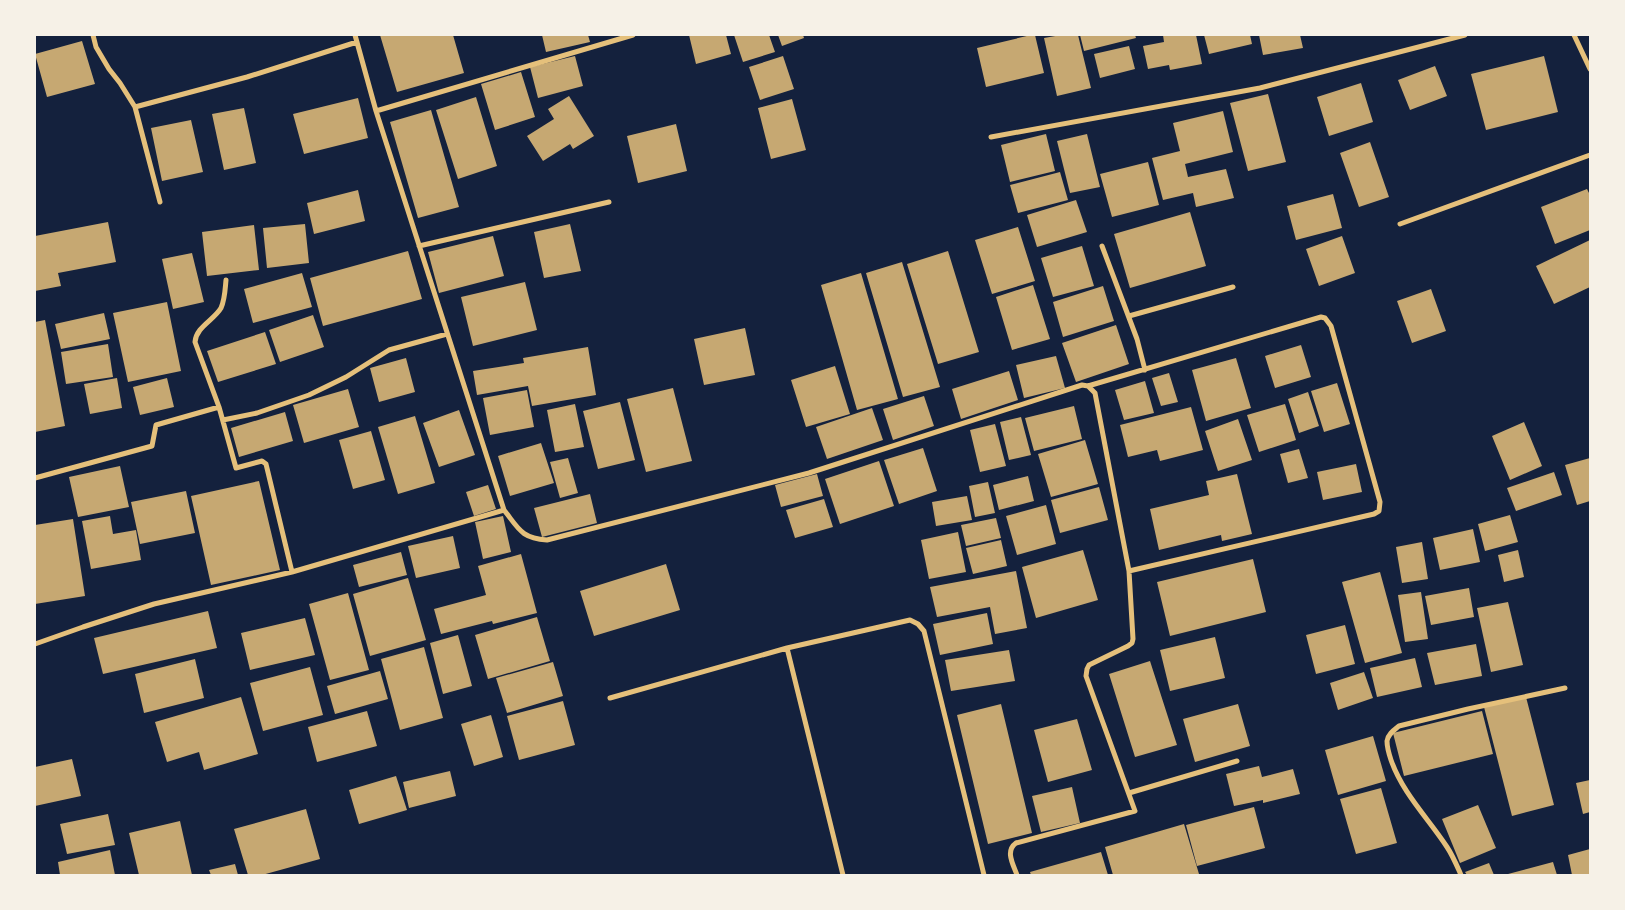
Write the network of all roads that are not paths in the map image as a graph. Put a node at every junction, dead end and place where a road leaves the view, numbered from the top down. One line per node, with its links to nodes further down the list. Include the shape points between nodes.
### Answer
1 (93, 35): 8 (street, via 108,69)
2 (355, 35): 6 (street)
3 (633, 35): 9 (street)
4 (1465, 35): 10 (street, via 1260,88)
5 (1574, 35): 7 (street)
6 (357, 42): 8 (street, via 247,78); 9 (street)
7 (1590, 69)
8 (135, 107): 12 (street)
9 (376, 112): 15 (street)
10 (992, 137)
11 (1590, 155): 14 (street)
12 (160, 202)
13 (609, 202): 15 (street)
14 (1400, 224)
15 (419, 246): 20 (street)
16 (1102, 246): 19 (street)
17 (226, 280): 23 (street, via 220,308 195,335 194,342)
18 (1233, 287): 19 (street)
19 (1129, 316): 21 (street)
20 (447, 334): 24 (street, via 389,350 309,395 257,413); 26 (street)
21 (1144, 370): 22 (street); 27 (street, via 1325,318 1331,326 1380,505 1374,514)
22 (1088, 386): 26 (street, via 1082,385 809,473 547,540 535,540 523,534); 27 (street, via 1095,393)
23 (219, 407): 24 (street); 25 (street, via 156,425 152,446)
24 (223, 420): 28 (street, via 236,468 262,461 266,464)
25 (35, 478)
26 (504, 510): 28 (street)
27 (1129, 571): 34 (street, via 1132,643 1089,665 1086,676)
28 (292, 572): 29 (street, via 154,604)
29 (35, 644)
30 (787, 648): 32 (street); 35 (street); 36 (street, via 910,620 921,627)
31 (1565, 688): 38 (street, via 1399,726 1387,739 1400,780 1448,848)
32 (610, 698)
33 (1237, 761): 34 (street)
34 (1128, 793): 37 (street, via 1135,811 1016,843 1010,854)
35 (843, 875)
36 (984, 875)
37 (1017, 875)
38 (1461, 875)

